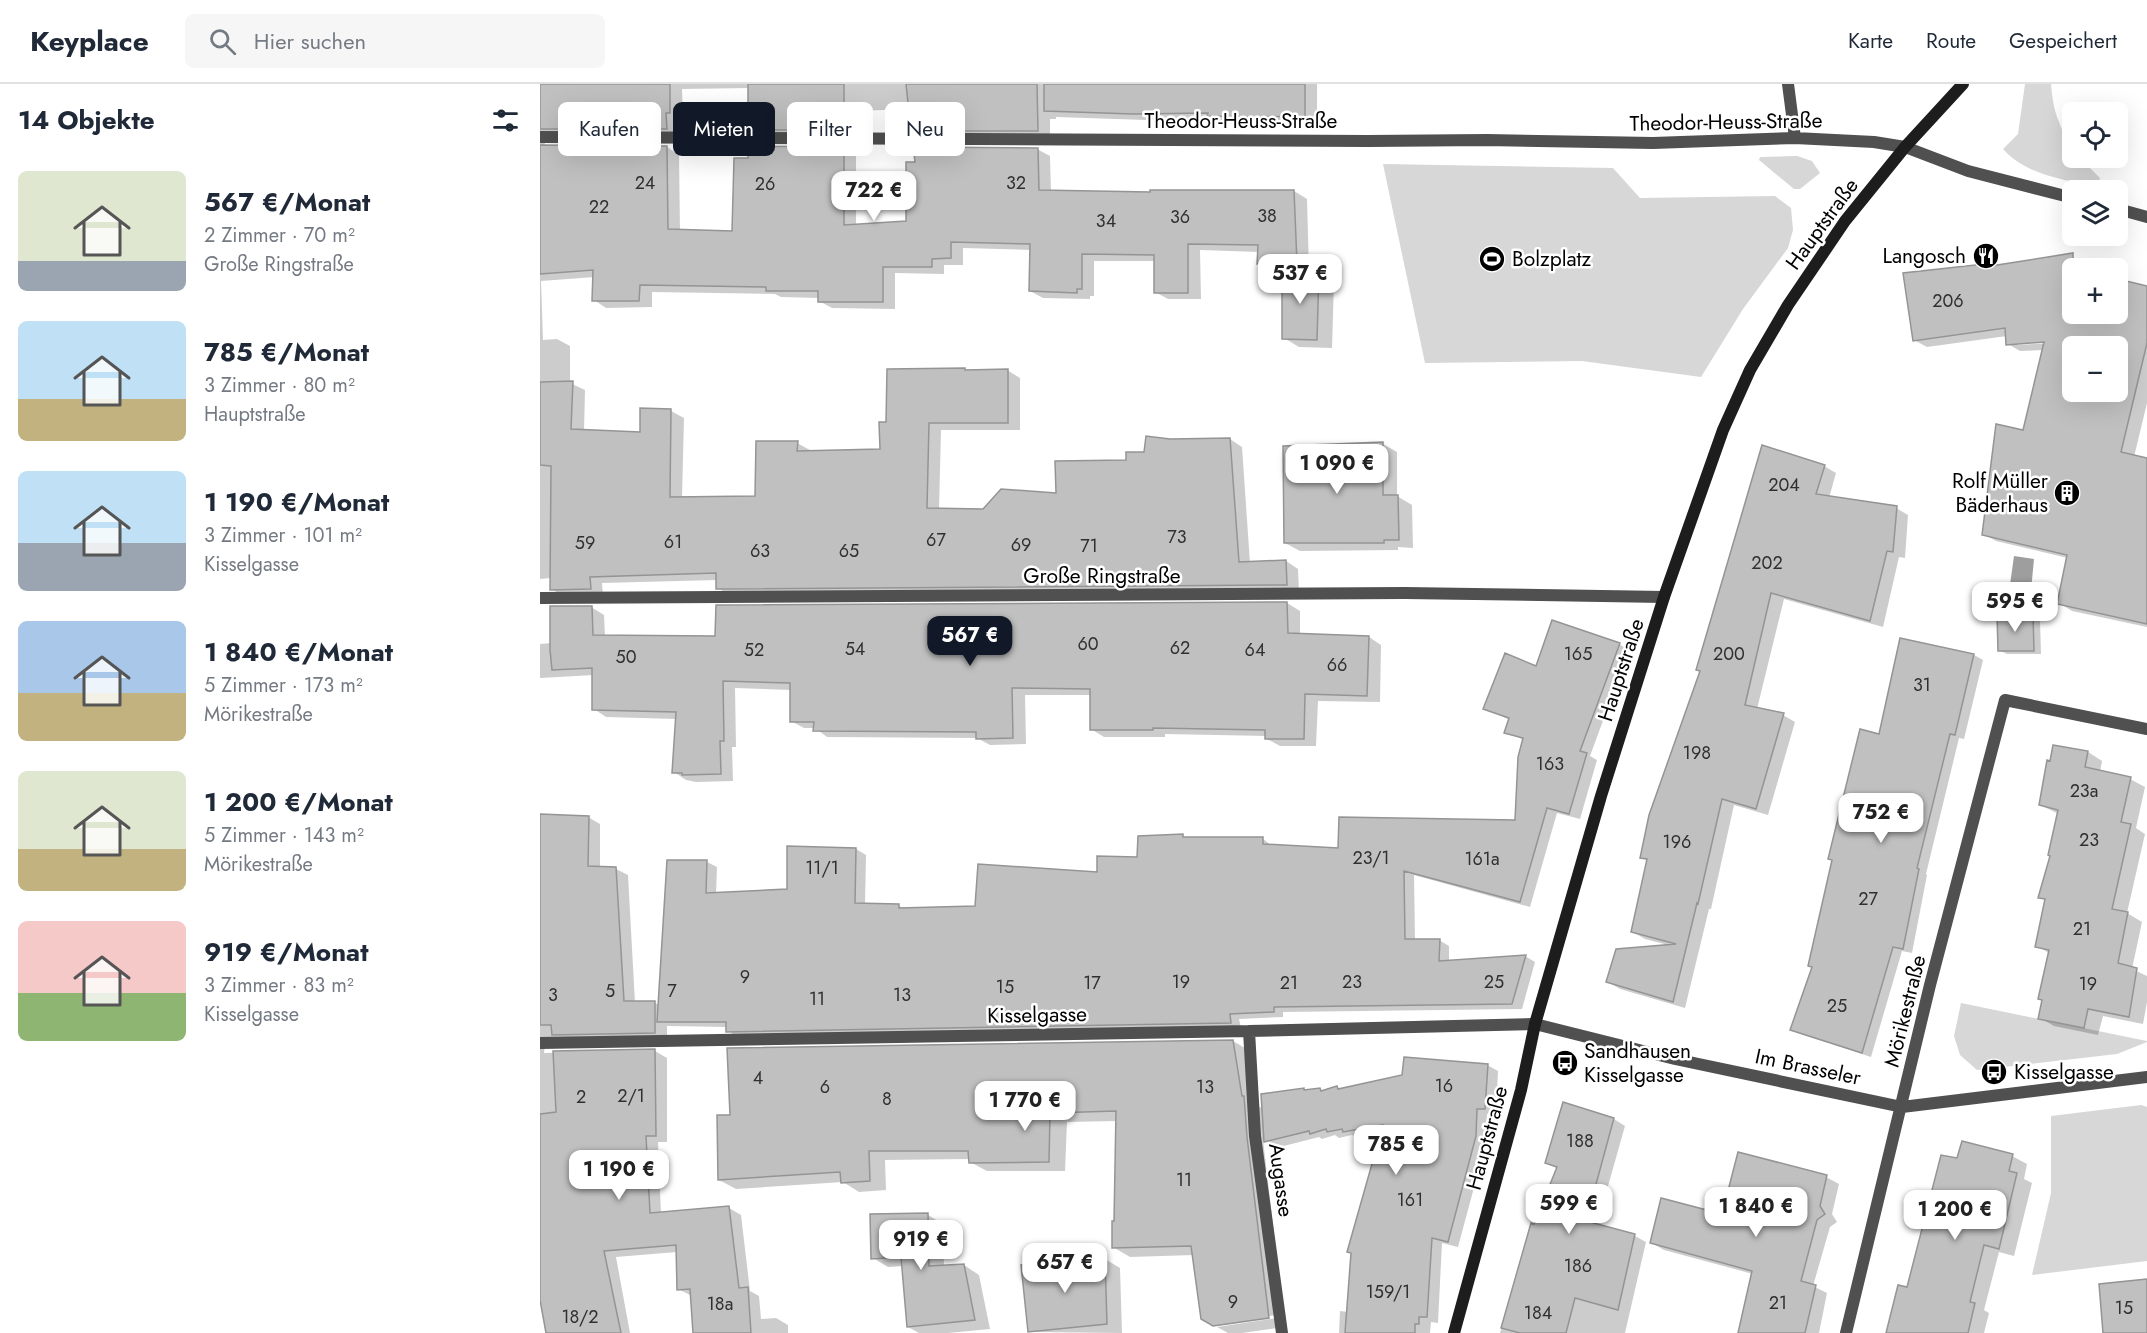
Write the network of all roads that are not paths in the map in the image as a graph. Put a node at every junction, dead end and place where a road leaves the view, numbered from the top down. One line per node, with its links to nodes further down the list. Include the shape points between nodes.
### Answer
1 (1788, 84): 4 (street)
2 (1962, 84): 5 (street, Hauptstraße)
3 (540, 137): 4 (street, Theodor-Heuss-Straße, via 1653,143)
4 (1795, 138): 5 (street, Theodor-Heuss-Straße)
5 (1905, 147): 6 (street, Theodor-Heuss-Straße, via 1968,171); 9 (street, Hauptstraße, via 1845,221 1750,370 1723,430)
6 (2062, 195)
7 (2128, 212): 8 (street)
8 (2147, 217)
9 (1664, 597): 10 (street, Große Ringstraße, via 1404,593); 12 (street, Hauptstraße)
10 (540, 598)
11 (2147, 729): 16 (street, Mörikestraße, via 2005,700)
12 (1535, 1023): 13 (street, Kisselgasse); 16 (street, Im Brasseler, via 1675,1059); 18 (street, Hauptstraße, via 1521,1090)
13 (1249, 1032): 14 (street, Kisselgasse); 17 (street, Augasse, via 1256,1136)
14 (540, 1043)
15 (2147, 1077): 16 (street, Im Brasseler)
16 (1902, 1107): 19 (street, Mörikestraße)
17 (1282, 1333)
18 (1454, 1333)
19 (1846, 1333)

